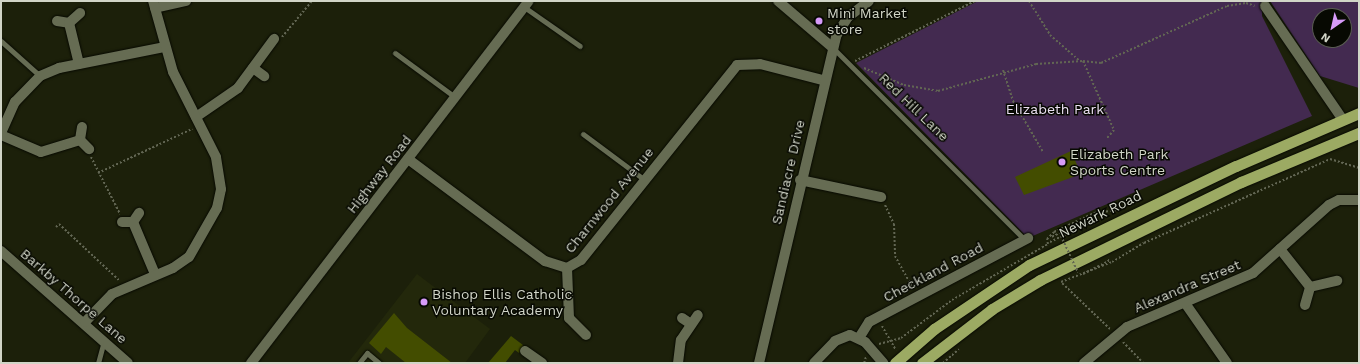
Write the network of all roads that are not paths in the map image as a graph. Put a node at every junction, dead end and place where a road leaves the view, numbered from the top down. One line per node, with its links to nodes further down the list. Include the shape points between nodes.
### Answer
1 (186, 1): 4 (street)
2 (778, 1): 14 (street, Red Hill Lane)
3 (869, 1): 14 (street, Sandiacre Drive, via 841,26)
4 (154, 4): 13 (street)
5 (527, 4): 12 (lane); 21 (street, Highway Road)
6 (1266, 5): 24 (street)
7 (80, 13): 9 (street)
8 (57, 21): 9 (street)
9 (69, 23): 16 (street)
10 (274, 39): 17 (street)
11 (1, 41): 18 (lane)
12 (580, 46)
13 (164, 47): 16 (street); 25 (street)
14 (833, 48): 20 (street, Sandiacre Drive); 38 (lane, Red Hill Lane)
15 (395, 53): 21 (lane)
16 (79, 64): 18 (street)
17 (253, 68): 19 (street); 25 (street, via 229,96)
18 (40, 76): 23 (street, via 22,92)
19 (264, 76)
20 (823, 80): 33 (street, Charnwood Avenue, via 760,64 737,65); 34 (street, Sandiacre Drive)
21 (455, 97): 32 (street, Highway Road)
22 (1359, 113): 24 (highway, Newark Road)
23 (3, 116): 28 (street)
24 (1343, 120): 55 (highway, Newark Road, via 1236,166 1029,265 980,295)
25 (198, 121): 42 (street, via 220,172 217,208 189,257 173,268)
26 (82, 127): 30 (street)
27 (1359, 133): 66 (highway, via 1240,182 1040,280 986,313)
28 (1, 134): 30 (street, via 42,152)
29 (583, 134): 33 (lane)
30 (80, 140): 31 (street)
31 (89, 149)
32 (408, 159): 41 (street, Charnwood Avenue, via 545,261); 59 (street, Highway Road)
33 (645, 180): 41 (street, Charnwood Avenue, via 581,260)
34 (800, 180): 35 (street); 63 (street, Sandiacre Drive)
35 (881, 197)
36 (1359, 200): 39 (street, Alexandra Street, via 1338,200 1329,205)
37 (139, 213): 42 (street, via 128,222)
38 (1026, 239): 52 (street, Checkland Road, via 877,317 864,326)
39 (1280, 249): 44 (street); 45 (street, Alexandra Street, via 1247,276)
40 (1, 251): 49 (street, Barkby Thorpe Lane)
41 (567, 268): 51 (street, via 569,318)
42 (155, 274): 49 (street, via 112,294)
43 (1337, 280): 44 (street)
44 (1310, 287): 46 (street)
45 (1185, 303): 67 (street, Alexandra Street, via 1116,334); 68 (street)
46 (1305, 305)
47 (698, 315): 50 (street)
48 (682, 318): 50 (street)
49 (85, 322): 53 (street, Barkby Thorpe Lane)
50 (691, 324): 62 (street, via 681,340)
51 (586, 335)
52 (858, 338): 64 (street, via 850,335 835,341); 65 (street)
53 (105, 339): 57 (lane); 58 (street, Barkby Thorpe Lane)
54 (525, 351): 56 (street)
55 (898, 360)
56 (537, 362)
57 (98, 363)
58 (128, 363)
59 (250, 363)
60 (359, 363): 61 (lane, via 367,353)
61 (380, 363)
62 (678, 363)
63 (759, 363)
64 (814, 363)
65 (883, 363)
66 (922, 363)
67 (1084, 363)
68 (1227, 363)

